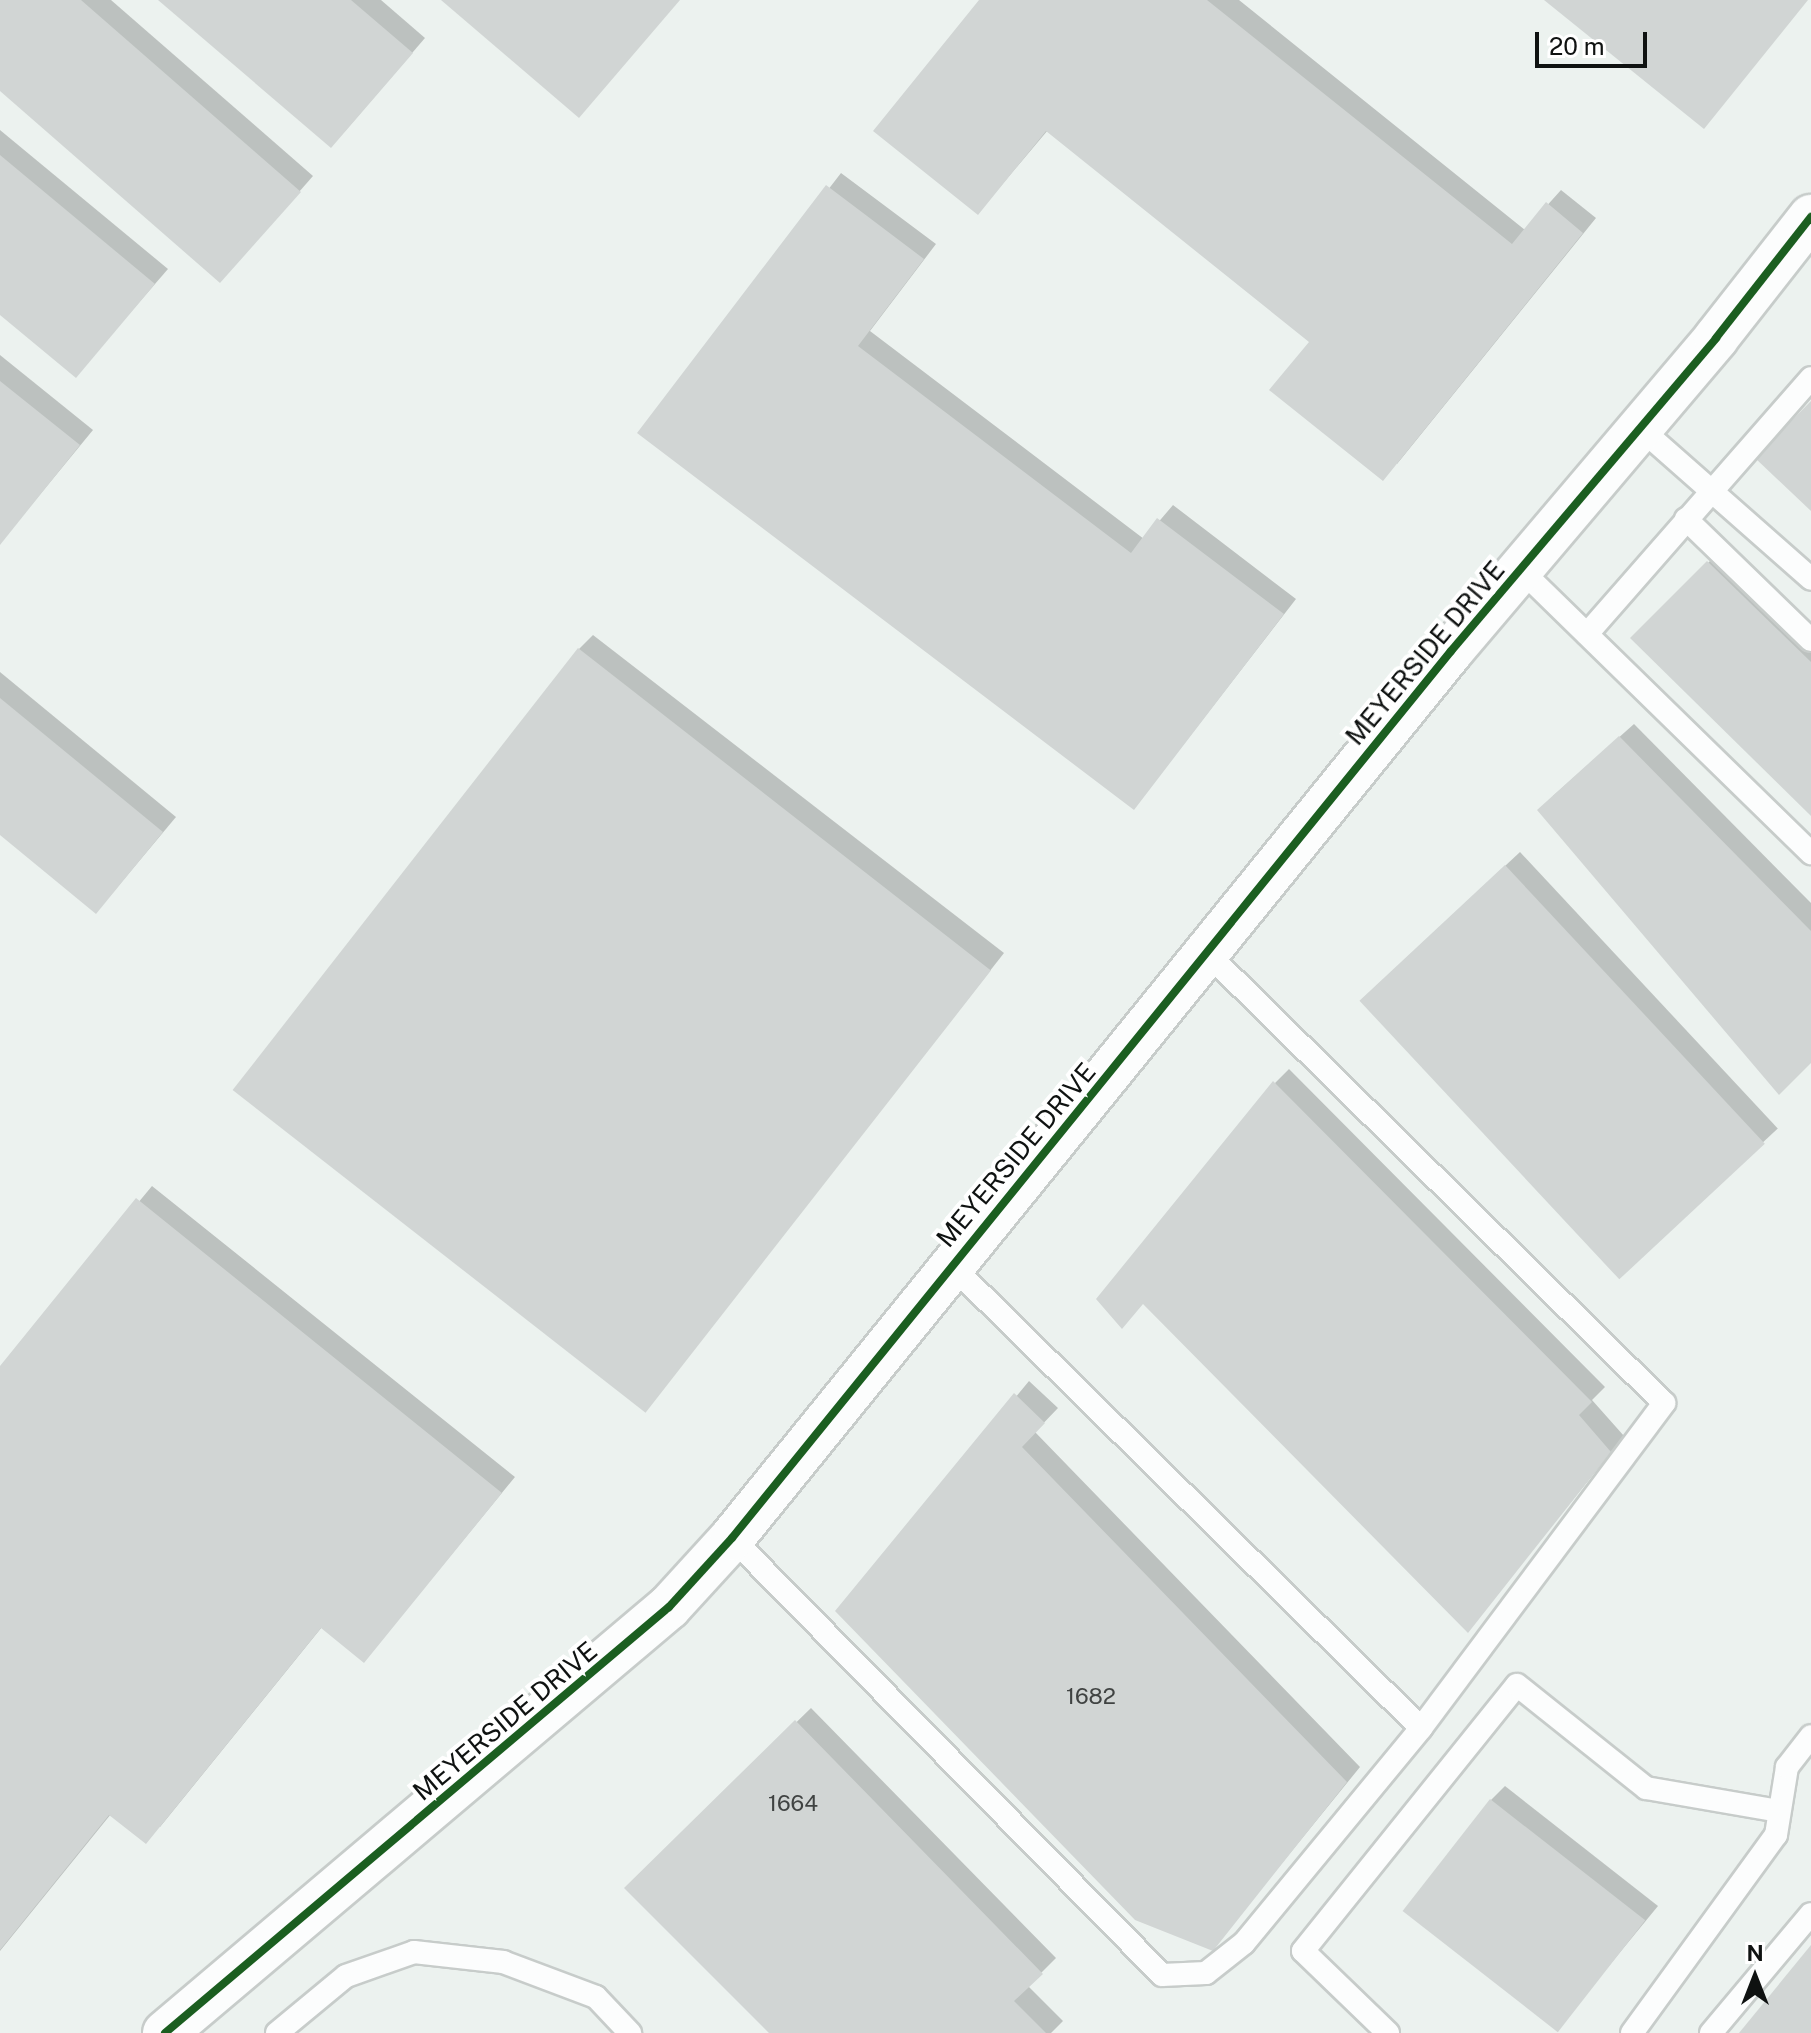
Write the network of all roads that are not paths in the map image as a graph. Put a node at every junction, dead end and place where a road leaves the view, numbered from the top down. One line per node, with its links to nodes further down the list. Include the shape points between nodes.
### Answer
1 (1811, 217): 3 (street, MEYERSIDE DRIVE)
2 (1811, 378): 4 (lane)
3 (1640, 428): 4 (lane); 6 (street, MEYERSIDE DRIVE)
4 (1711, 491): 5 (lane); 7 (lane)
5 (1686, 519): 8 (lane); 9 (lane)
6 (1520, 569): 8 (lane); 11 (street, MEYERSIDE DRIVE)
7 (1811, 579)
8 (1587, 634): 10 (lane)
9 (1811, 640)
10 (1811, 853)
11 (1206, 952): 12 (street, MEYERSIDE DRIVE); 14 (lane, via 1664,1403)
12 (951, 1265): 13 (street, MEYERSIDE DRIVE); 14 (lane)
13 (732, 1538): 14 (lane, via 1162,1975 1206,1973 1244,1943); 18 (street, MEYERSIDE DRIVE, via 669,1607)
14 (1421, 1728)
15 (1811, 1736): 16 (lane, via 1787,1767)
16 (1779, 1811): 21 (lane, via 1646,1788 1517,1685 1303,1951); 22 (lane, via 1776,1835)
17 (1811, 1914): 23 (lane)
18 (165, 2033)
19 (277, 2033): 20 (lane, via 346,1976 414,1952 503,1962 596,1997)
20 (630, 2033)
21 (1388, 2033)
22 (1632, 2033)
23 (1711, 2033)

